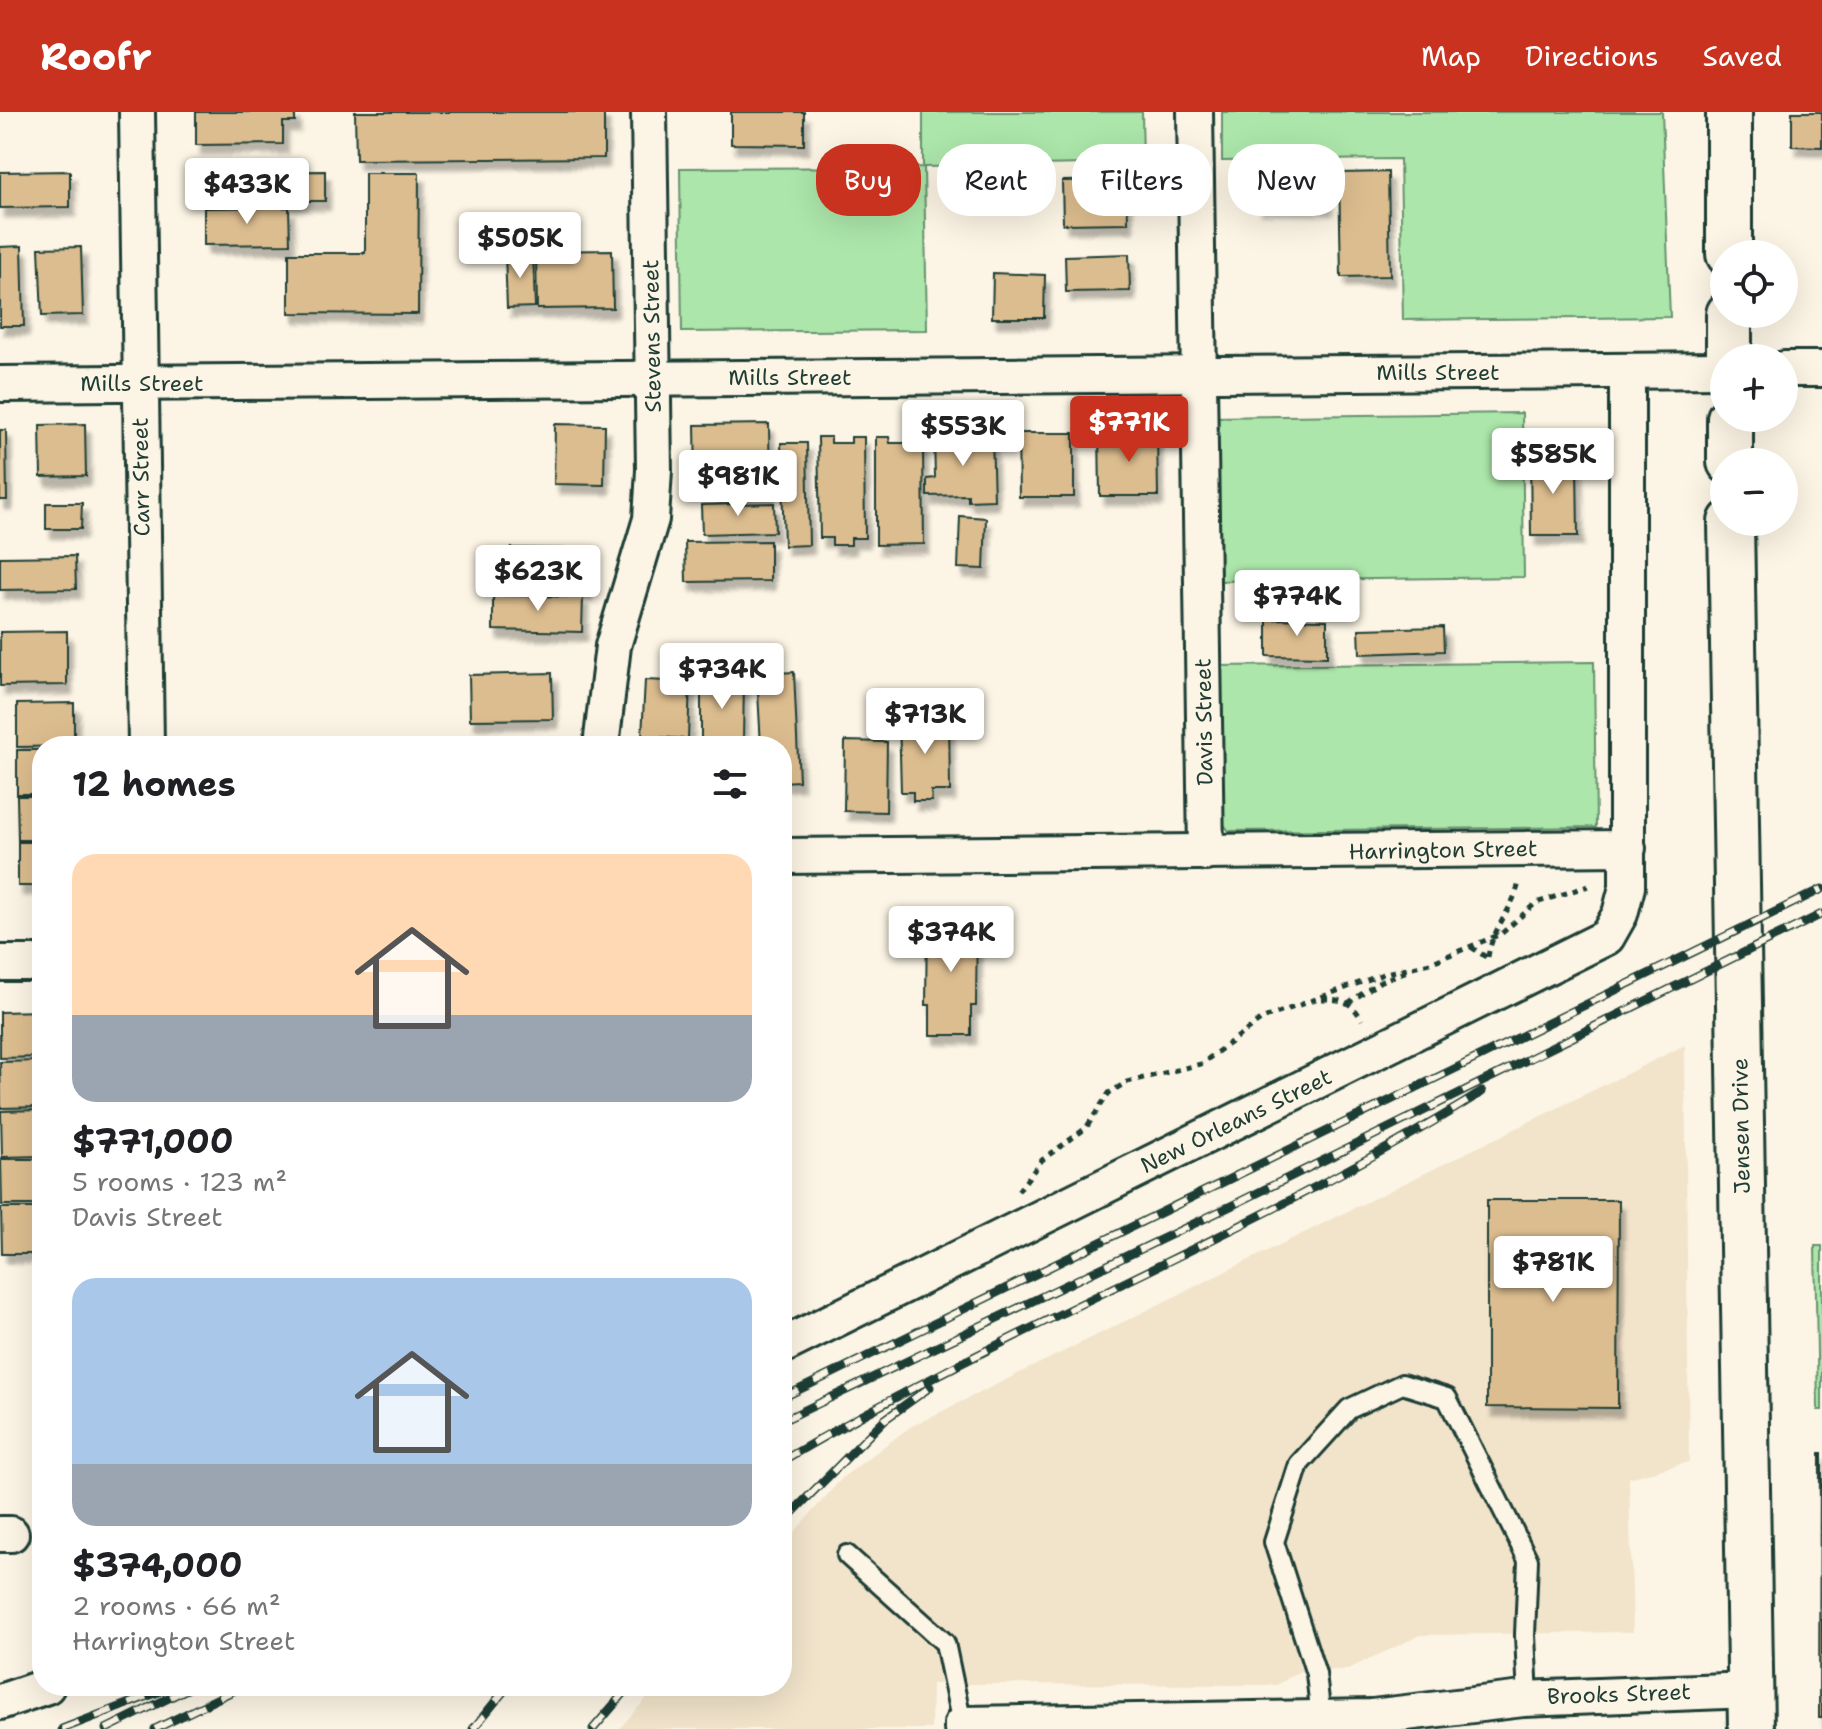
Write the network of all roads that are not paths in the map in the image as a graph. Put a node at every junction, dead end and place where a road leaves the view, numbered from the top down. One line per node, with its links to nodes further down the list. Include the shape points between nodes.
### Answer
1 (137, 112): 12 (street, Carr Street)
2 (649, 112): 11 (street, Stevens Street)
3 (1195, 112): 10 (street, Davis Street)
4 (1729, 112): 5 (main road)
5 (1729, 240)
6 (1798, 369): 7 (street)
7 (1822, 369)
8 (1710, 370): 9 (street, Mills Street)
9 (1627, 371): 10 (street, Mills Street); 17 (street)
10 (1201, 374): 11 (street, Mills Street); 18 (street, Davis Street)
11 (653, 378): 12 (street, Mills Street); 16 (street, Stevens Street, via 651,519 613,646)
12 (139, 383): 13 (street, Mills Street); 15 (street, Carr Street)
13 (0, 384)
14 (1731, 536): 27 (main road, Jensen Drive)
15 (146, 736)
16 (602, 736)
17 (1628, 848): 18 (street, Harrington Street); 22 (street, New Orleans Street, via 1627,887 1607,937)
18 (1206, 853): 19 (street, Harrington Street)
19 (792, 856)
20 (0, 963): 21 (street)
21 (32, 963)
22 (792, 1341)
23 (847, 1555): 29 (lane, via 945,1643)
24 (32, 1691): 26 (street)
25 (1528, 1699): 27 (street, Brooks Street); 28 (street, Brooks Street); 28 (lane, via 1528,1560 1447,1398 1402,1384 1349,1409 1299,1464 1274,1542 1316,1674)
26 (0, 1702)
27 (1750, 1709)
28 (1321, 1718): 29 (street, Brooks Street)
29 (962, 1726)

